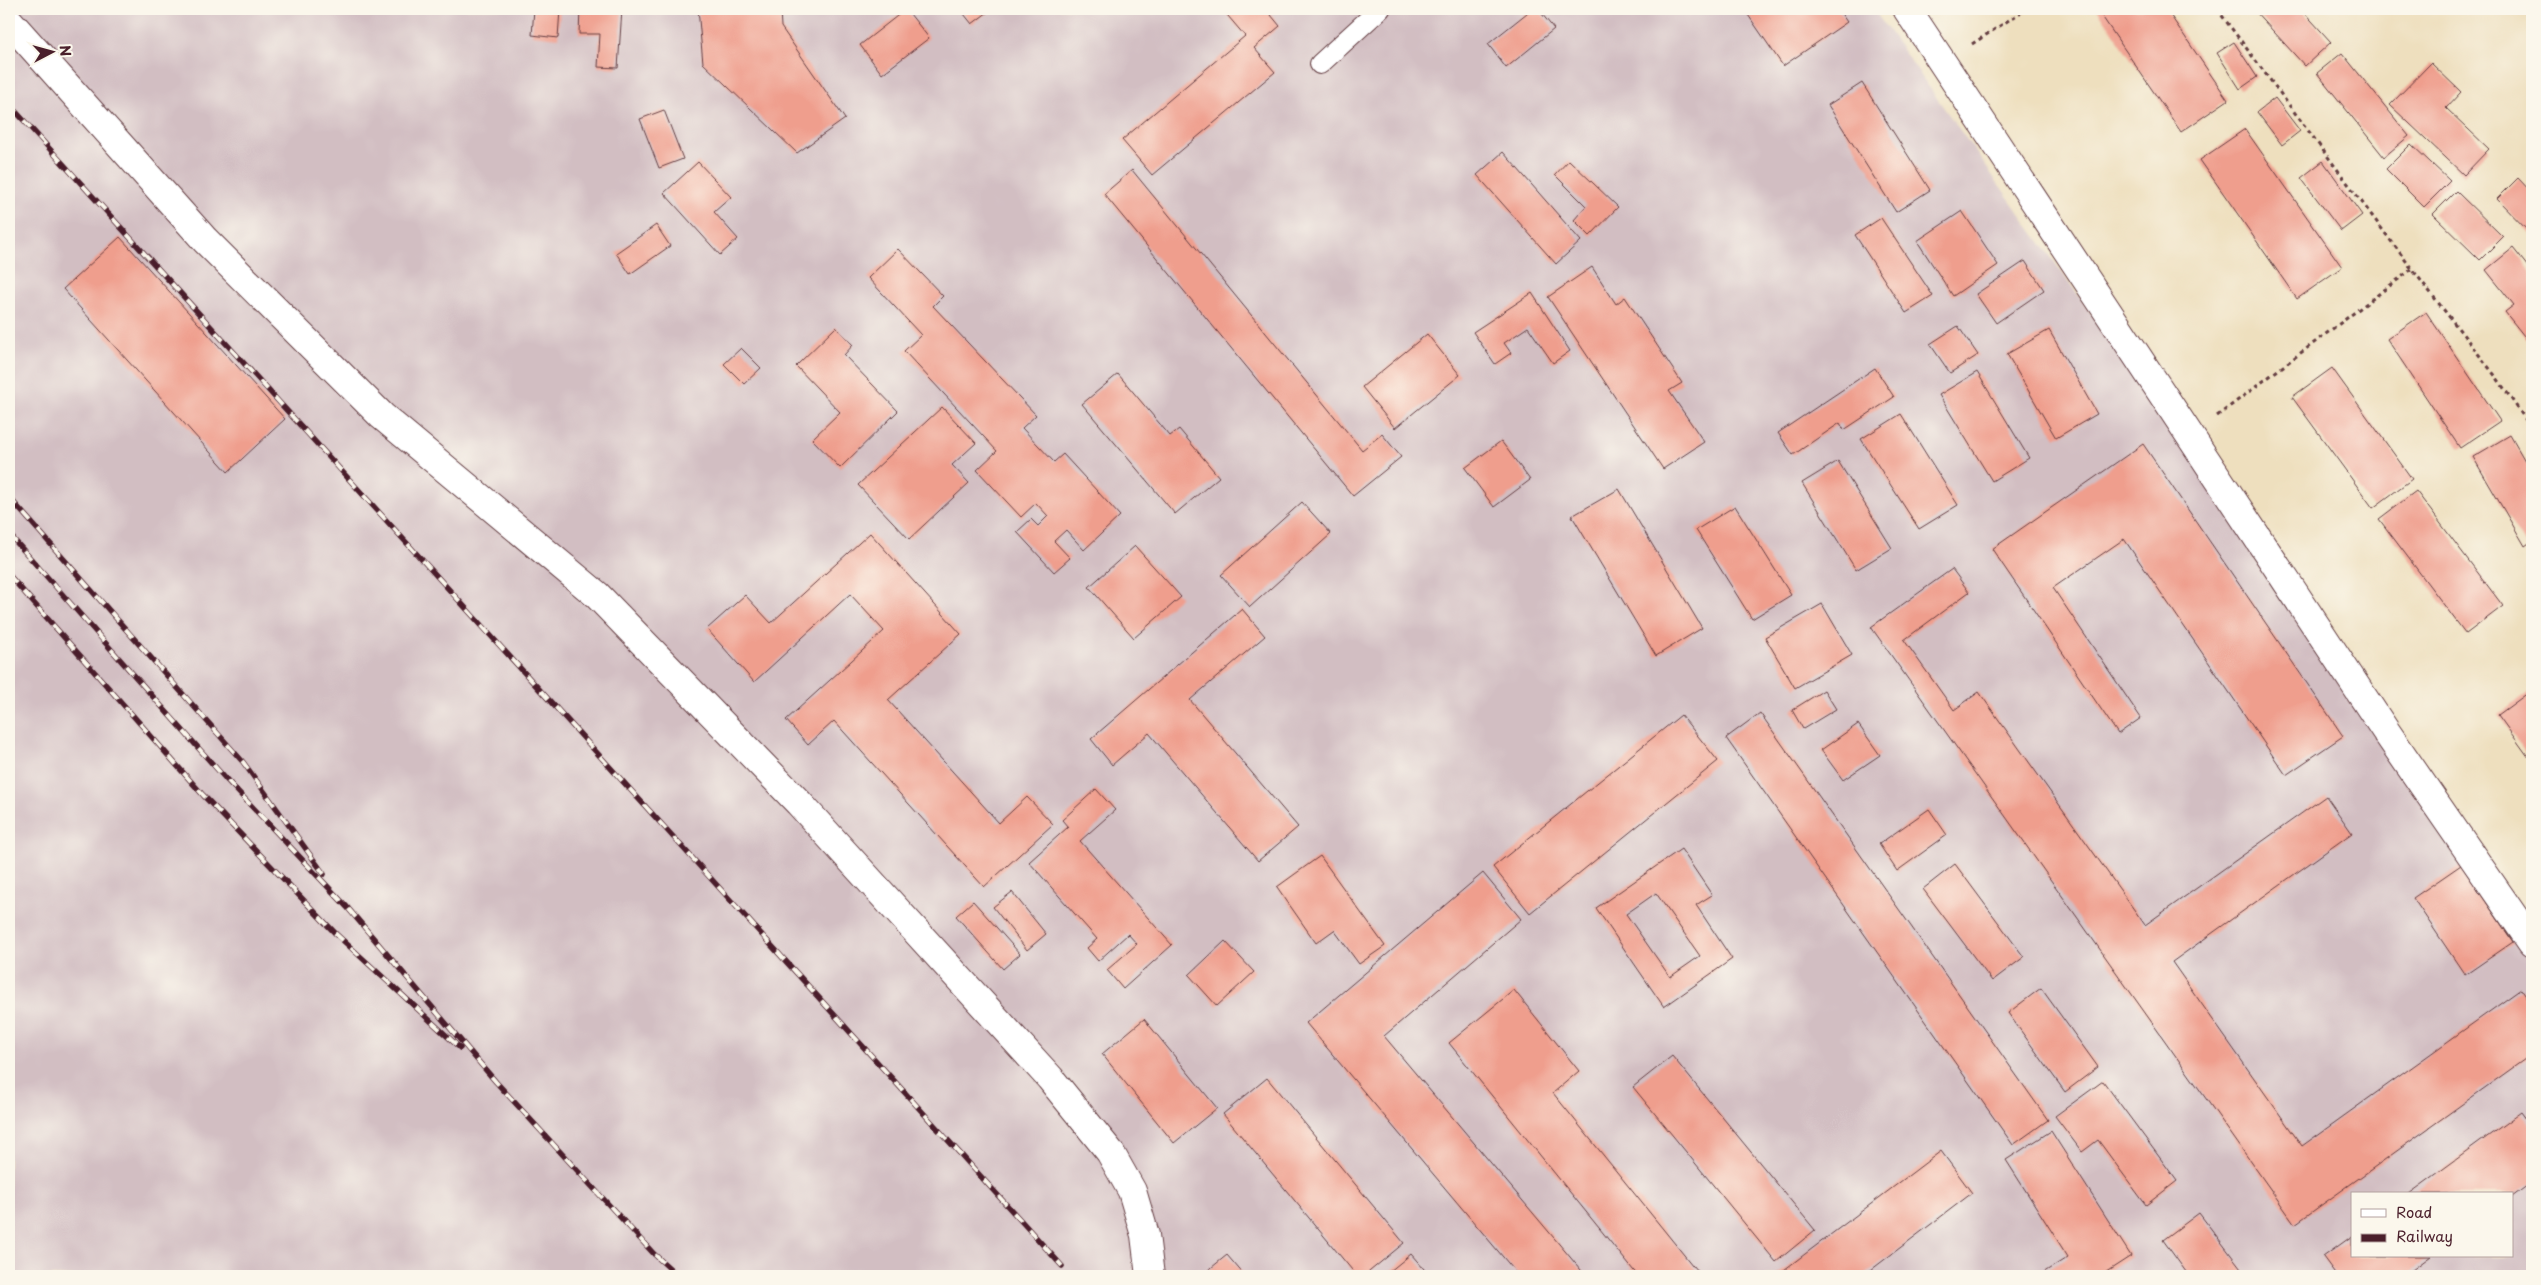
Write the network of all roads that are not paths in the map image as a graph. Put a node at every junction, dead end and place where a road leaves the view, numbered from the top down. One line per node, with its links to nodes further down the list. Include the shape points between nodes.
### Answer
1 (1380, 9): 4 (lane)
2 (1907, 9): 5 (street, via 2385,730)
3 (9, 21): 6 (street, via 205,240 382,416 597,594 799,803 1050,1078 1110,1152 1132,1192 1145,1235)
4 (1320, 64)
5 (2532, 943)
6 (1150, 1276)

